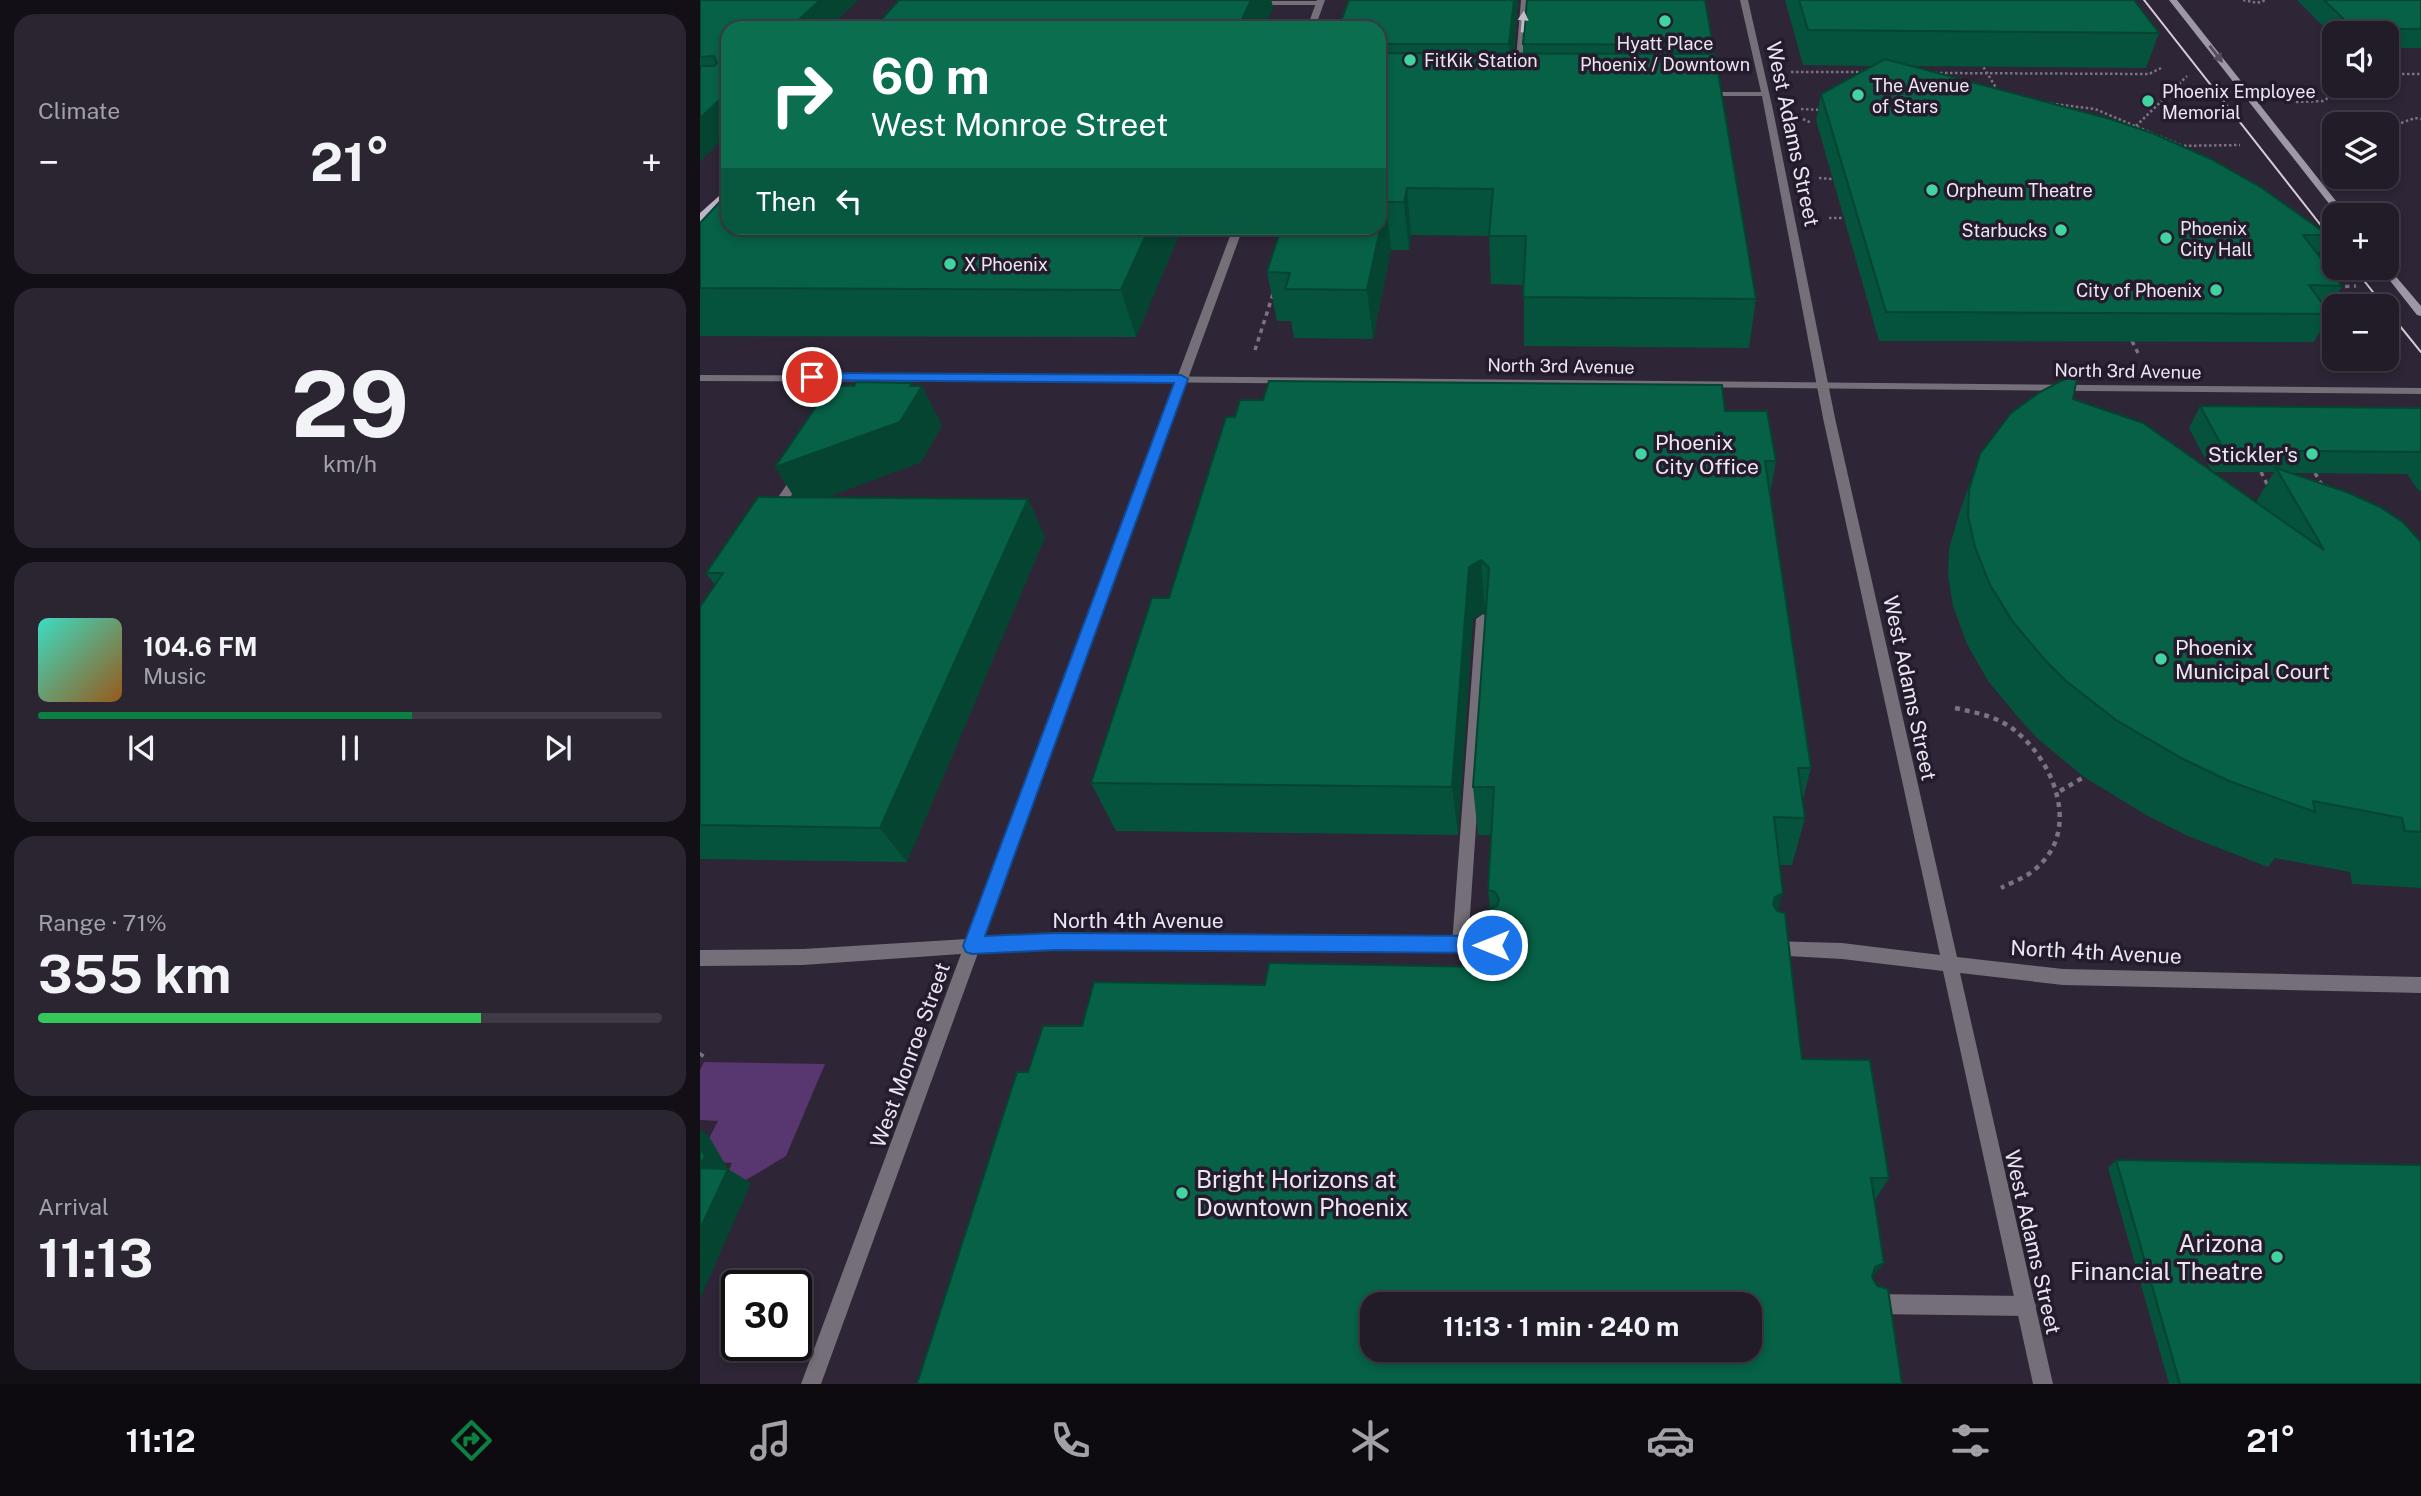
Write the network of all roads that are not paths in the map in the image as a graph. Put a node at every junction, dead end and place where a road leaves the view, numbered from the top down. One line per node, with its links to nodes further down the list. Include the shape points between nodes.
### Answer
1 (909, 0): 5 (street); 8 (main road)
2 (1525, 0): 10 (street, one-way to 2)
3 (1744, 0): 12 (street, West Adams Street)
4 (2174, 0): 14 (main road, one-way to 14)
5 (921, 1)
6 (1321, 1): 7 (street); 9 (street)
7 (1246, 3)
8 (890, 21)
9 (1314, 21)
10 (1518, 84)
11 (1688, 94): 12 (street)
12 (1765, 94): 22 (street, West Adams Street)
13 (721, 198): 15 (main road)
14 (2334, 203)
15 (701, 219)
16 (1235, 235): 21 (street, West Monroe Street)
17 (2395, 280): 18 (main road)
18 (2421, 313)
19 (864, 377): 20 (street, North 3rd Avenue); 21 (street, North 3rd Avenue); 24 (street)
20 (700, 378)
21 (1181, 379): 22 (street, North 3rd Avenue); 30 (street, West Monroe Street)
22 (1822, 386): 23 (street, North 3rd Avenue); 33 (street, West Adams Street)
23 (2421, 391)
24 (852, 396)
25 (808, 462): 26 (street)
26 (768, 521)
27 (1483, 619): 28 (street)
28 (1460, 945): 29 (street, North 4th Avenue); 30 (street, North 4th Avenue, via 1055,941)
29 (1492, 945)
30 (972, 946): 32 (street, North 4th Avenue, via 803,957); 37 (street, West Monroe Street)
31 (1771, 948): 33 (street, North 4th Avenue)
32 (700, 958)
33 (1951, 964): 34 (street, North 4th Avenue, via 2063,977); 36 (street, West Adams Street)
34 (2421, 985)
35 (1863, 1304): 36 (street)
36 (2026, 1306): 38 (street, West Adams Street)
37 (811, 1384)
38 (2043, 1384)

